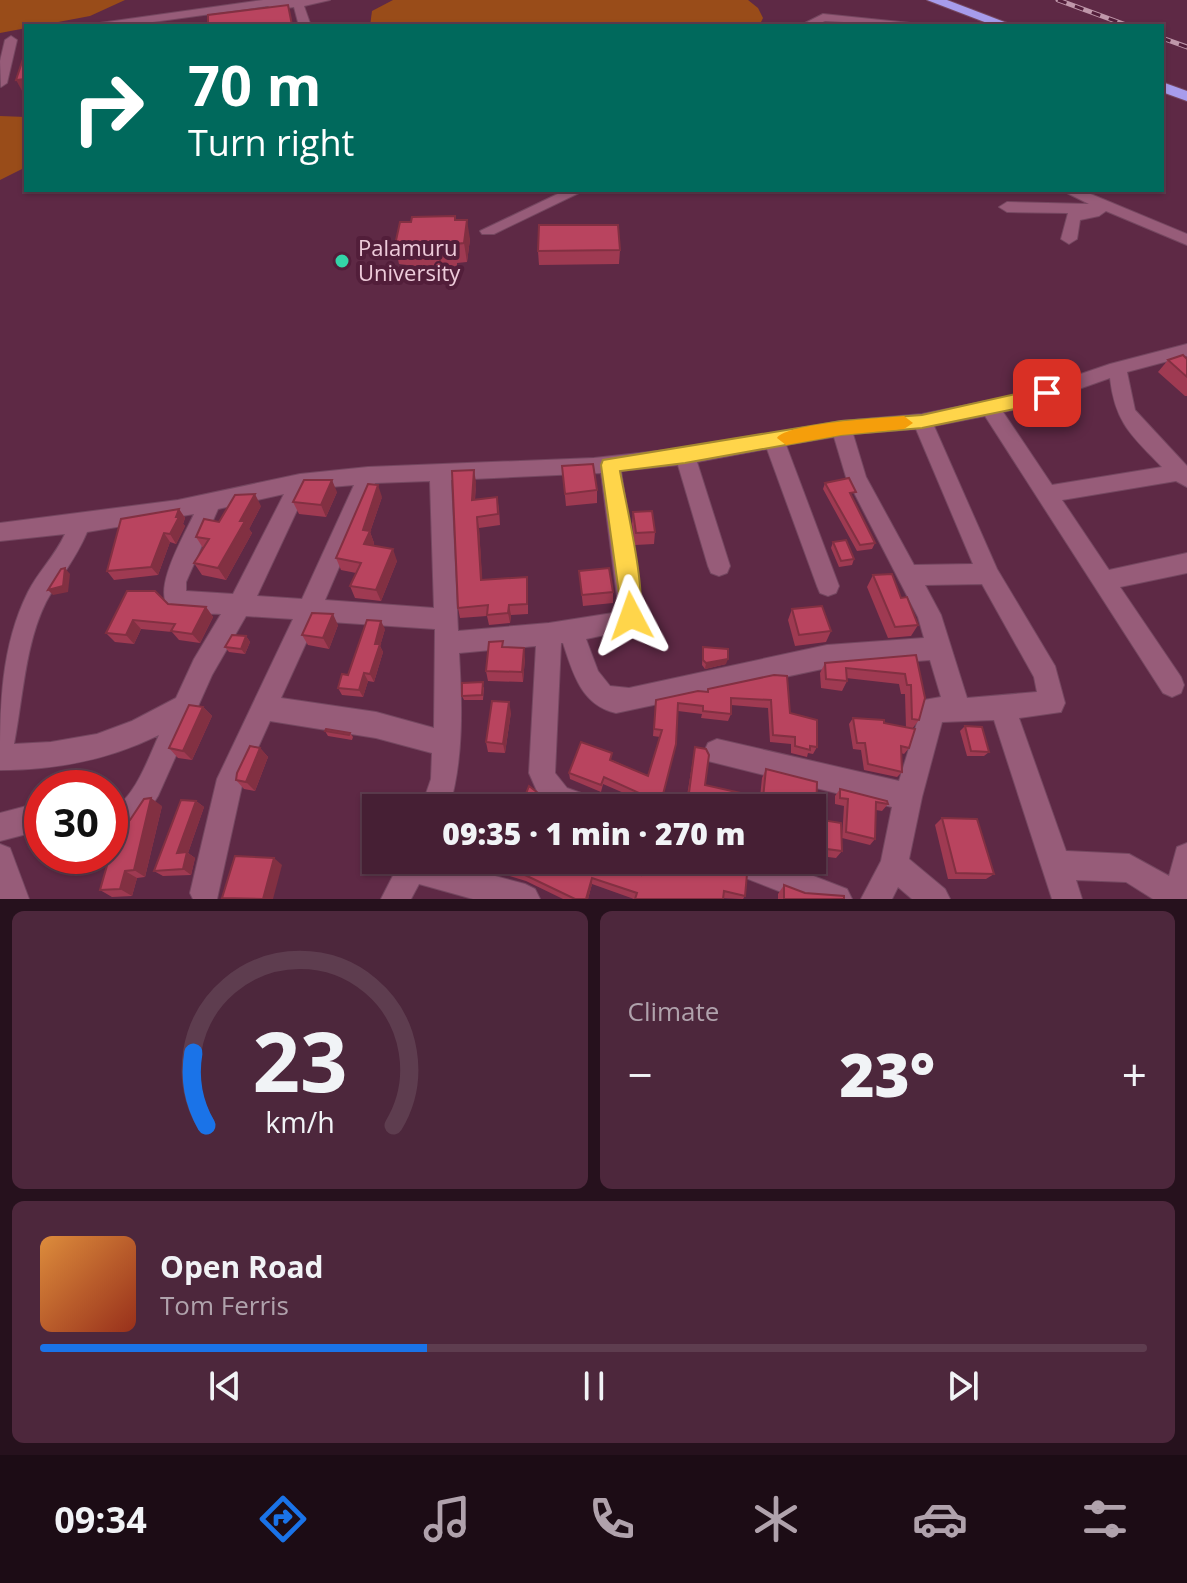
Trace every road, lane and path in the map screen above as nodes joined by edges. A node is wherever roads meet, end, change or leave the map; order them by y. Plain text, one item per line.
1 (325, 0) edge
2 (920, 0) edge
3 (934, 0) edge
4 (294, 1) edge
5 (153, 3) dead end
6 (830, 5) dead end
7 (827, 17) junction
8 (136, 24) edge
9 (304, 24) edge
10 (808, 24) edge
11 (892, 24) edge
12 (987, 24) edge
13 (1002, 24) edge
14 (5, 44) edge
15 (1, 83) edge
16 (1169, 88) edge
17 (1187, 96) edge
18 (574, 192) edge
19 (1073, 192) edge
20 (1007, 207) dead end
21 (1116, 209) junction
22 (488, 231) dead end
23 (1069, 239) dead end
24 (1187, 240) edge
25 (1187, 350) edge
26 (1116, 369) junction
27 (990, 408) junction
28 (922, 421) junction
29 (841, 428) junction
30 (774, 440) junction
31 (685, 456) junction
32 (610, 465) junction
33 (1182, 467) edge
34 (440, 472) junction
35 (368, 475) junction
36 (300, 482) junction
37 (1045, 495) junction
38 (210, 502) junction
39 (80, 524) junction
40 (2, 538) edge
41 (1187, 563) edge
42 (719, 566) dead end
43 (988, 574) junction
44 (910, 575) junction
45 (1101, 581) junction
46 (828, 586) dead end
47 (240, 604) junction
48 (309, 608) junction
49 (446, 631) junction
50 (560, 633) junction
51 (939, 648) junction
52 (1172, 685) dead end
53 (1002, 705) junction
54 (185, 707) junction
55 (262, 707) junction
56 (958, 711) junction
57 (446, 744) junction
58 (0, 749) edge
59 (717, 752) dead end
60 (0, 757) edge
61 (439, 794) edge
62 (551, 794) edge
63 (908, 797) junction
64 (128, 817) edge
65 (24, 821) edge
66 (0, 827) edge
67 (1187, 857) edge
68 (0, 858) edge
69 (894, 865) junction
70 (1057, 865) junction
71 (409, 874) edge
72 (446, 874) edge
73 (772, 874) edge
74 (205, 893) dead end
75 (1179, 898) edge
76 (14, 899) edge
77 (396, 899) edge
78 (525, 899) edge
79 (837, 899) edge
80 (876, 899) edge
81 (935, 899) edge
82 (1067, 899) edge

1 - 4 street
2 - 12 highway
3 - 13 highway
4 - 8 street
4 - 9 street
5 - 8 street
6 - 7 street
7 - 10 street
7 - 11 street
14 - 15 street
16 - 17 highway
18 - 22 street
19 - 21 street
20 - 21 street
21 - 23 street
21 - 24 street
25 - 26 street
26 - 27 street
26 - 33 street
27 - 28 street
27 - 37 street
28 - 29 street
28 - 43 street
29 - 30 street
29 - 44 street
30 - 31 street
30 - 46 street
31 - 32 street
31 - 42 street
32 - 34 street
32 - 50 street
33 - 37 street
34 - 35 street
34 - 49 street
35 - 36 street
35 - 48 street
36 - 38 street
36 - 47 street
37 - 45 street
38 - 39 street
38 - 47 street
39 - 40 street
39 - 58 street
41 - 45 street
43 - 44 street
43 - 53 street
44 - 51 street
45 - 52 street
47 - 48 street
47 - 54 street
48 - 49 street
48 - 55 street
49 - 50 street
49 - 57 street
50 - 51 street
50 - 62 street
51 - 56 street
53 - 56 street
53 - 70 street
54 - 60 street
54 - 64 street
55 - 57 street
55 - 74 street
56 - 63 street
57 - 61 street
59 - 63 street
63 - 69 street
65 - 66 street
67 - 75 street
68 - 76 street
69 - 80 street
69 - 81 street
70 - 75 street
70 - 82 street
71 - 77 street
72 - 78 street
73 - 79 street

